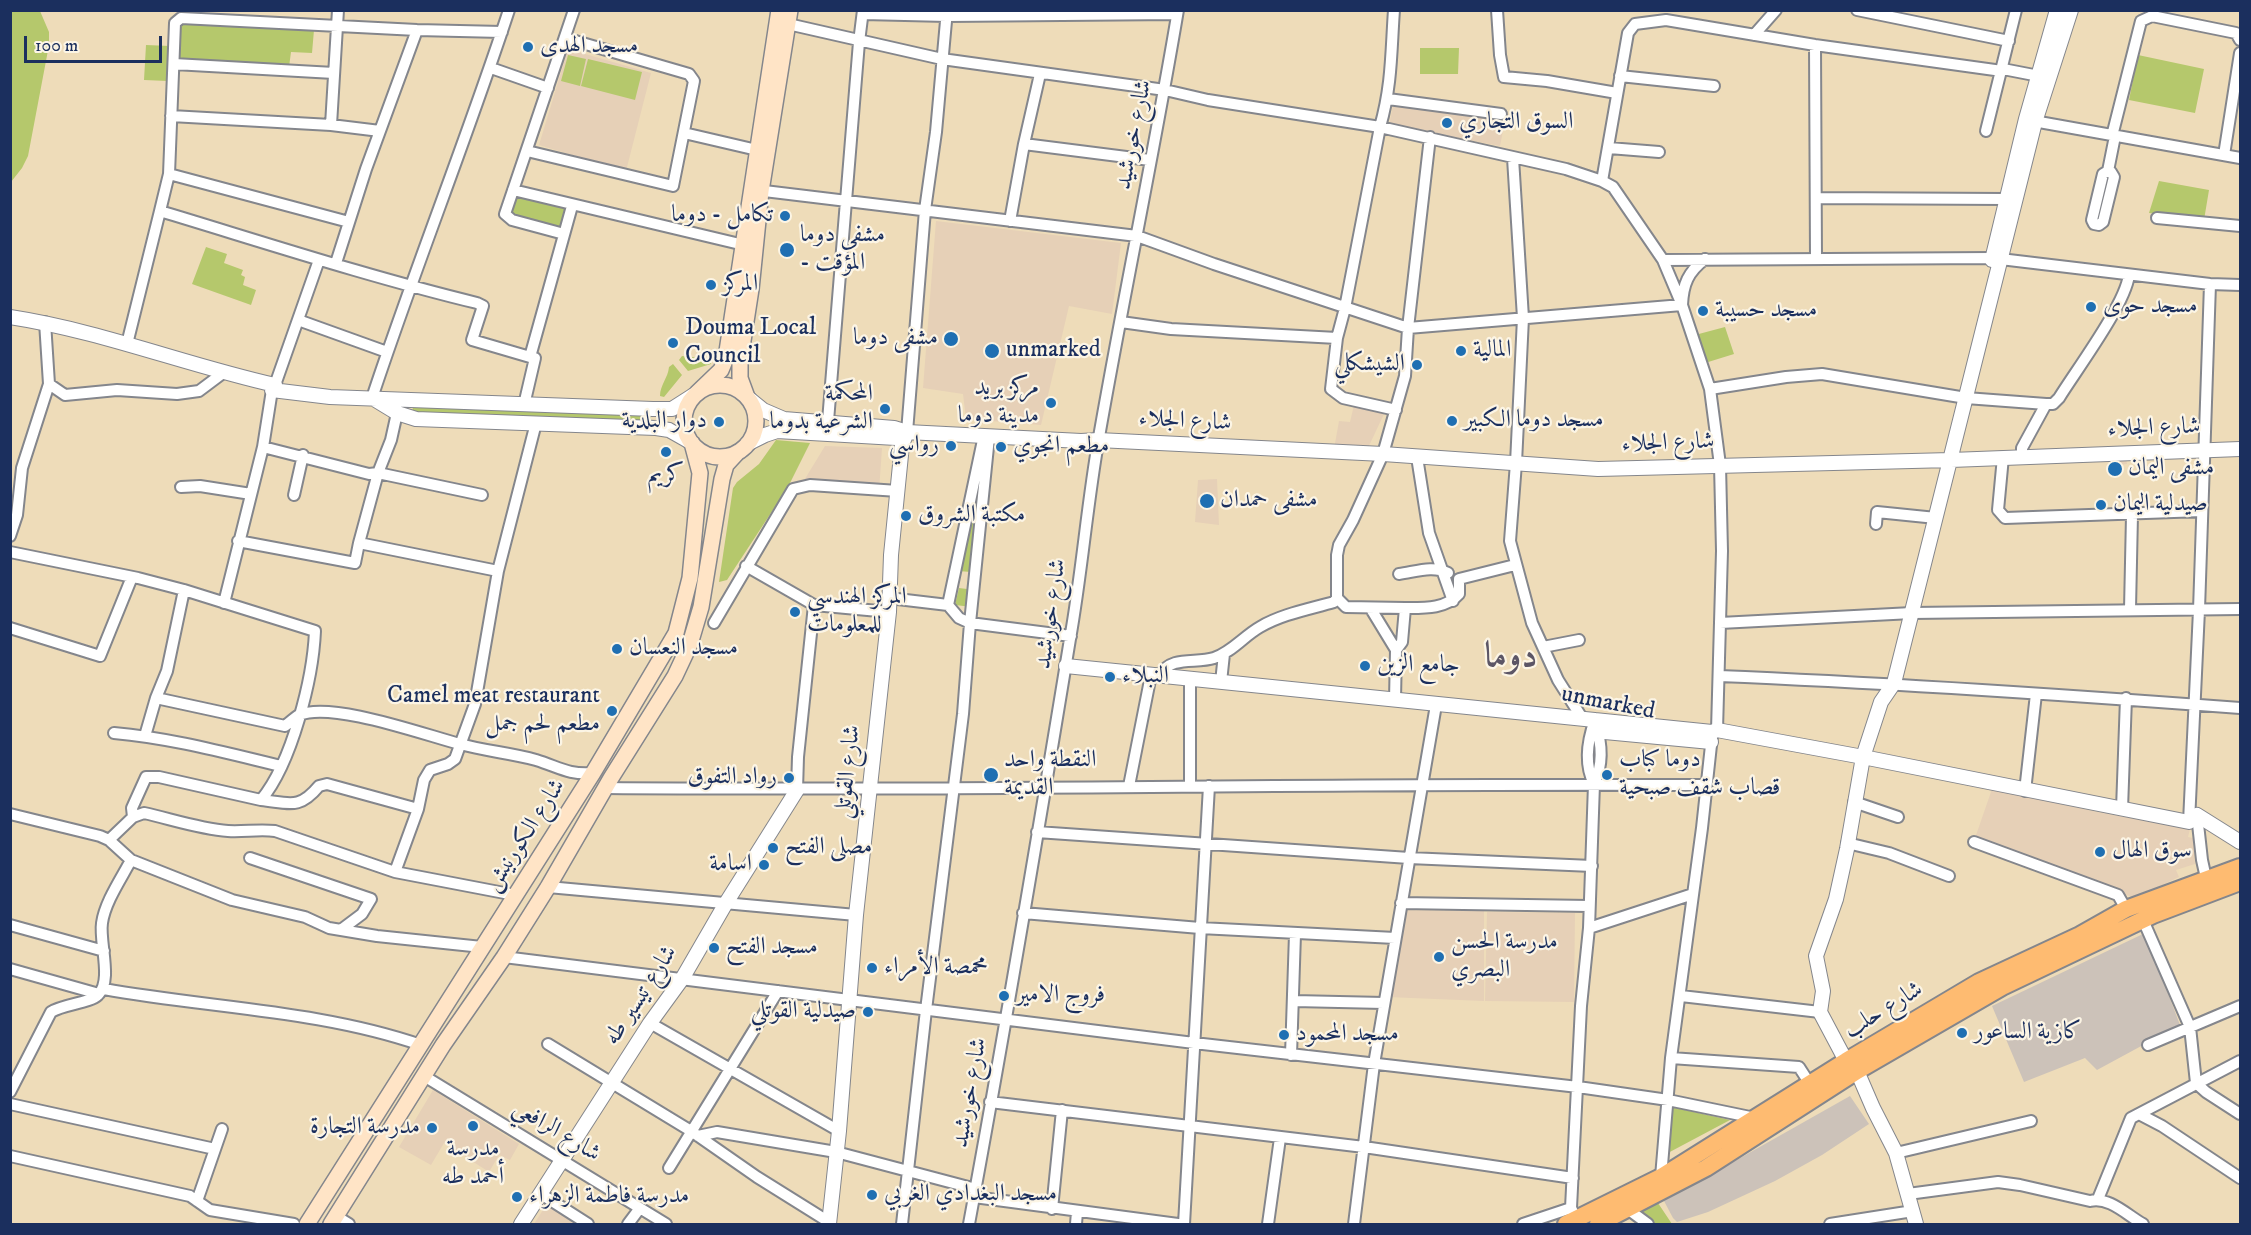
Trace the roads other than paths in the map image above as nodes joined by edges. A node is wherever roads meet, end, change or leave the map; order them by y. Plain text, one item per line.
1 (338, 10) edge
2 (509, 10) edge
3 (574, 10) edge
4 (1394, 10) edge
5 (1497, 10) edge
6 (1776, 10) edge
7 (1857, 10) edge
8 (2016, 10) edge
9 (2057, 10) edge
10 (2071, 10) edge
11 (863, 12) edge
12 (1177, 12) edge
13 (947, 13) edge
14 (781, 14) edge
15 (1649, 16) edge
16 (337, 26) junction
17 (417, 30) junction
18 (502, 32) junction
19 (1754, 35) junction
20 (565, 38) junction
21 (2241, 40) edge
22 (2009, 41) junction
23 (859, 42) junction
24 (1815, 45) junction
25 (2241, 53) edge
26 (942, 59) junction
27 (174, 64) junction
28 (491, 68) junction
29 (2002, 70) junction
30 (334, 73) junction
31 (1040, 74) junction
32 (1620, 76) junction
33 (2039, 76) junction
34 (1714, 86) dead end
35 (548, 88) junction
36 (1165, 90) junction
37 (1617, 93) junction
38 (1388, 99) junction
39 (1501, 114) dead end
40 (171, 116) junction
41 (2030, 121) junction
42 (331, 125) junction
43 (1380, 127) junction
44 (380, 130) junction
45 (1986, 131) dead end
46 (684, 133) junction
47 (2114, 136) junction
48 (1430, 137) junction
49 (1024, 144) junction
50 (1609, 148) junction
51 (757, 150) junction
52 (527, 151) junction
53 (1659, 152) dead end
54 (2224, 156) junction
55 (1513, 158) junction
56 (2241, 158) edge
57 (1150, 160) junction
58 (2108, 171) dead end
59 (169, 174) junction
60 (1602, 181) junction
61 (513, 190) junction
62 (757, 190) junction
63 (1816, 198) junction
64 (2005, 199) junction
65 (847, 201) junction
66 (572, 206) junction
67 (925, 210) junction
68 (160, 211) junction
69 (2157, 218) dead end
70 (1010, 221) junction
71 (349, 222) junction
72 (2241, 226) edge
73 (564, 234) junction
74 (1137, 236) junction
75 (744, 245) junction
76 (1816, 258) junction
77 (1997, 258) junction
78 (319, 260) junction
79 (1663, 260) junction
80 (1705, 260) junction
81 (336, 263) junction
82 (2129, 275) junction
83 (2210, 284) junction
84 (2241, 285) edge
85 (410, 286) junction
86 (744, 289) junction
87 (1682, 305) junction
88 (1346, 309) junction
89 (10, 317) edge
90 (1523, 318) junction
91 (298, 320) junction
92 (45, 322) junction
93 (1121, 322) junction
94 (1408, 328) junction
95 (1337, 338) junction
96 (127, 344) junction
97 (387, 352) junction
98 (530, 357) junction
99 (223, 373) junction
100 (49, 384) junction
101 (274, 388) junction
102 (1710, 389) junction
103 (697, 393) junction
104 (1963, 397) junction
105 (372, 398) junction
106 (747, 398) junction
107 (2046, 404) junction
108 (524, 405) junction
109 (1396, 410) junction
110 (397, 413) junction
111 (828, 421) junction
112 (537, 423) junction
113 (907, 432) junction
114 (987, 437) junction
115 (1098, 440) junction
116 (692, 443) junction
117 (263, 447) junction
118 (742, 448) junction
119 (2241, 449) edge
120 (2205, 450) junction
121 (1383, 454) junction
122 (303, 455) junction
123 (2022, 456) junction
124 (2003, 457) junction
125 (1418, 458) junction
126 (1951, 460) junction
127 (1516, 463) junction
128 (1719, 465) junction
129 (10, 466) edge
130 (22, 468) junction
131 (378, 473) junction
132 (181, 487) dead end
133 (898, 491) junction
134 (251, 494) junction
135 (294, 495) dead end
136 (482, 495) dead end
137 (2202, 511) junction
138 (2132, 515) junction
139 (1936, 518) junction
140 (1876, 524) dead end
141 (11, 531) edge
142 (238, 541) junction
143 (359, 543) junction
144 (10, 552) edge
145 (1515, 565) junction
146 (746, 566) junction
147 (1443, 570) junction
148 (498, 571) junction
149 (1399, 574) dead end
150 (132, 577) junction
151 (1459, 579) junction
152 (184, 590) junction
153 (889, 598) junction
154 (1337, 598) junction
155 (1453, 602) junction
156 (224, 603) junction
157 (814, 605) junction
158 (948, 605) junction
159 (1405, 608) junction
160 (1371, 609) junction
161 (2130, 609) junction
162 (2241, 609) edge
163 (2199, 610) junction
164 (889, 612) junction
165 (1912, 613) junction
166 (714, 623) dead end
167 (970, 623) junction
168 (1720, 623) junction
169 (10, 628) edge
170 (1071, 636) junction
171 (1579, 640) dead end
172 (1543, 647) junction
173 (1396, 650) junction
174 (1224, 654) junction
175 (1066, 666) junction
176 (1156, 675) junction
177 (1719, 676) junction
178 (1190, 678) junction
179 (1221, 682) junction
180 (1894, 683) junction
181 (2036, 694) junction
182 (156, 698) junction
183 (2126, 698) junction
184 (1395, 700) junction
185 (1436, 705) junction
186 (2195, 705) junction
187 (2241, 708) edge
188 (300, 715) junction
189 (1588, 719) junction
190 (114, 733) dead end
191 (1713, 735) junction
192 (145, 736) junction
193 (460, 744) junction
194 (1863, 757) junction
195 (281, 766) junction
196 (593, 773) junction
197 (1594, 784) junction
198 (1705, 785) junction
199 (1129, 786) junction
200 (1190, 786) junction
201 (1209, 786) junction
202 (1423, 786) junction
203 (1045, 787) junction
204 (606, 788) junction
205 (870, 788) junction
206 (954, 788) junction
207 (797, 790) junction
208 (2025, 791) junction
209 (261, 800) junction
210 (1854, 802) junction
211 (418, 809) junction
212 (2122, 809) junction
213 (10, 814) edge
214 (133, 817) junction
215 (1898, 817) dead end
216 (2193, 819) junction
217 (1037, 832) junction
218 (110, 840) junction
219 (1974, 842) dead end
220 (2241, 842) edge
221 (1847, 843) junction
222 (1206, 844) junction
223 (543, 851) junction
224 (250, 858) dead end
225 (1409, 858) junction
226 (131, 860) junction
227 (563, 864) junction
228 (1592, 866) junction
229 (2241, 867) edge
230 (395, 872) junction
231 (1949, 876) dead end
232 (2206, 878) junction
233 (2241, 882) edge
234 (548, 887) junction
235 (1693, 894) junction
236 (515, 895) junction
237 (726, 903) junction
238 (1401, 903) junction
239 (1589, 906) junction
240 (2126, 909) junction
241 (1023, 913) junction
242 (856, 915) junction
243 (2143, 920) junction
244 (10, 925) edge
245 (1200, 928) junction
246 (1589, 928) junction
247 (342, 930) junction
248 (1295, 934) junction
249 (1395, 938) junction
250 (482, 947) junction
251 (104, 951) junction
252 (504, 957) junction
253 (10, 969) edge
254 (682, 979) junction
255 (102, 991) junction
256 (778, 991) junction
257 (1681, 996) junction
258 (850, 999) junction
259 (1294, 1000) junction
260 (1384, 1003) junction
261 (2241, 1006) edge
262 (926, 1010) junction
263 (1820, 1012) junction
264 (1004, 1020) junction
265 (650, 1023) junction
266 (2190, 1027) junction
267 (1194, 1043) junction
268 (548, 1044) dead end
269 (421, 1045) junction
270 (2148, 1045) dead end
271 (1292, 1055) junction
272 (1671, 1058) junction
273 (2241, 1061) edge
274 (1374, 1064) junction
275 (1852, 1066) junction
276 (730, 1068) junction
277 (424, 1076) junction
278 (612, 1083) junction
279 (2196, 1083) junction
280 (1809, 1084) junction
281 (1578, 1087) junction
282 (10, 1092) edge
283 (1668, 1100) junction
284 (990, 1102) junction
285 (10, 1104) edge
286 (1062, 1110) junction
287 (2139, 1114) junction
288 (2241, 1114) edge
289 (1755, 1118) junction
290 (2031, 1121) dead end
291 (1190, 1127) junction
292 (222, 1129) dead end
293 (839, 1131) junction
294 (694, 1134) junction
295 (1280, 1138) junction
296 (1364, 1147) junction
297 (215, 1149) junction
298 (836, 1152) junction
299 (1896, 1153) junction
300 (10, 1156) edge
301 (562, 1160) junction
302 (669, 1168) dead end
303 (909, 1170) junction
304 (1661, 1177) junction
305 (1573, 1178) junction
306 (2241, 1178) edge
307 (975, 1193) junction
308 (541, 1194) junction
309 (1908, 1194) junction
310 (2098, 1199) junction
311 (197, 1201) junction
312 (640, 1208) junction
313 (1052, 1209) junction
314 (1629, 1210) junction
315 (1077, 1212) junction
316 (1915, 1218) edge
317 (1573, 1219) edge
318 (1118, 1221) edge
319 (338, 1222) edge
320 (829, 1223) edge
321 (294, 1224) edge
322 (307, 1224) edge
323 (521, 1224) edge
324 (588, 1224) edge
325 (628, 1224) edge
326 (666, 1224) edge
327 (902, 1224) edge
328 (969, 1224) edge
329 (1076, 1224) edge
330 (1178, 1224) edge
331 (1184, 1224) edge
332 (1268, 1224) edge
333 (1354, 1224) edge
334 (1523, 1224) edge
335 (1598, 1224) edge
336 (1648, 1224) edge
337 (1830, 1224) edge
338 (2143, 1224) edge

1 - 16 street
2 - 18 street
3 - 20 street
4 - 38 street
5 - 37 street
6 - 19 street
7 - 22 street
8 - 22 street
9 - 33 street
10 - 41 street
11 - 13 street
11 - 23 street
12 - 13 street
12 - 36 street, شارع خورشيد
13 - 26 street
14 - 23 street
14 - 51 main road
14 - 62 main road
15 - 19 street
15 - 32 street
16 - 17 street
16 - 27 street
16 - 30 street
17 - 18 street
17 - 44 street
18 - 28 street
19 - 24 street
20 - 35 street
20 - 46 street
21 - 47 street
22 - 29 street
23 - 26 street
23 - 65 street
24 - 29 street
24 - 63 street
25 - 54 street
26 - 31 street
26 - 67 street
27 - 30 street
27 - 40 street
28 - 35 street
28 - 85 street
29 - 33 street
29 - 45 street
30 - 42 street
31 - 36 street
31 - 49 street
32 - 34 street
32 - 37 street
33 - 41 street
35 - 52 street
36 - 43 street
36 - 57 street, شارع خورشيد
37 - 50 street
38 - 39 street
38 - 43 street
40 - 42 street
40 - 59 street
41 - 47 street
41 - 64 street
41 - 77 street
42 - 44 street
43 - 48 street
43 - 88 street
44 - 71 street
46 - 51 street
46 - 52 street
47 - 54 street
47 - 58 street
48 - 55 street
48 - 94 street
49 - 57 street
49 - 70 street
50 - 53 street
50 - 60 street
51 - 62 main road
52 - 61 street
54 - 56 street
55 - 60 street
55 - 90 street
57 - 74 street, شارع خورشيد
59 - 68 street
59 - 71 street
60 - 79 street
61 - 66 street
61 - 73 street
62 - 65 street
62 - 75 main road
62 - 86 main road
63 - 64 street
63 - 76 street
64 - 77 street
65 - 67 street
65 - 111 street
66 - 73 street
66 - 75 street
67 - 70 street
67 - 113 street
68 - 78 street
68 - 96 street
69 - 72 street
70 - 74 street
71 - 81 street
73 - 98 street
74 - 88 street
74 - 93 street, شارع خورشيد
75 - 86 main road
76 - 77 street
76 - 80 street
77 - 82 street
77 - 104 street
78 - 81 street
78 - 91 street
79 - 80 street
79 - 87 street
80 - 87 street
81 - 85 street
82 - 83 street
82 - 107 street
83 - 84 street
83 - 120 street
85 - 97 street
85 - 98 street
86 - 103 main road
86 - 106 main road
87 - 90 street
87 - 102 street
88 - 94 street
88 - 95 street
89 - 92 street
90 - 94 street
90 - 127 street
91 - 97 street
91 - 101 street
92 - 96 street
92 - 100 street
93 - 95 street
93 - 115 street, شارع خورشيد
94 - 109 street
95 - 109 street
96 - 99 street
97 - 105 street
98 - 108 street
99 - 100 street
99 - 101 street
100 - 130 street
101 - 105 street
101 - 117 street
102 - 104 street
102 - 128 street
103 - 106 main road
103 - 108 street
103 - 116 main road
104 - 107 street
104 - 126 street
105 - 108 street
105 - 110 street
106 - 111 street
106 - 118 main road
107 - 123 street
109 - 121 street
110 - 112 street
110 - 131 street
111 - 113 street
112 - 116 street
112 - 148 street
113 - 114 street, شارع الجلاء
113 - 118 street
113 - 133 street, شارع القوتلي
114 - 115 street, شارع الجلاء
114 - 158 street
114 - 167 street
115 - 121 street, شارع الجلاء
115 - 170 street, شارع خورشيد
116 - 118 main road
116 - 196 main road, شارع الكورنيش
117 - 122 street
117 - 134 street
118 - 204 main road, شارع الكورنيش
119 - 120 street, شارع الجلاء
120 - 123 street, شارع الجلاء
120 - 137 street
121 - 125 street, شارع الجلاء
121 - 154 street
122 - 131 street
122 - 135 street
123 - 124 street, شارع الجلاء
124 - 126 street, شارع الجلاء
124 - 138 street
125 - 127 street, شارع الجلاء
125 - 147 street
126 - 128 street, شارع الجلاء
126 - 139 street
127 - 128 street, شارع الجلاء
127 - 145 street
128 - 168 street
129 - 130 street
130 - 141 street
131 - 136 street
131 - 143 street
132 - 134 street
133 - 146 street
133 - 153 street, شارع القوتلي
134 - 142 street
137 - 138 street
137 - 163 street
138 - 161 street
139 - 140 street
139 - 165 street
142 - 143 street
142 - 156 street
143 - 148 street
144 - 150 street
145 - 151 street
145 - 172 street
146 - 157 street
146 - 166 street
147 - 149 street
147 - 151 street
147 - 155 street
148 - 193 street
150 - 152 street
150 - 169 street
151 - 155 street
152 - 156 street
152 - 182 street
153 - 158 street
153 - 164 street, شارع القوتلي
154 - 160 street
154 - 174 street
155 - 159 street
156 - 188 street
157 - 164 street
157 - 207 street
158 - 167 street
159 - 160 street
159 - 173 street
160 - 173 street
161 - 163 street
161 - 165 street
162 - 163 street
163 - 186 street
164 - 205 street, شارع القوتلي
165 - 168 street
165 - 180 street
167 - 170 street
167 - 206 street
168 - 177 street
170 - 175 street, شارع خورشيد
171 - 172 street
172 - 189 street
173 - 184 street
174 - 176 street
174 - 179 street
175 - 176 street, unmarked
175 - 203 street, شارع خورشيد
176 - 178 street, unmarked
176 - 199 street
177 - 180 street
177 - 191 street
178 - 179 street, unmarked
178 - 200 street
179 - 184 street, unmarked
180 - 181 street
180 - 194 street
181 - 183 street
181 - 208 street
182 - 188 street
182 - 192 street
183 - 186 street
183 - 212 street
184 - 185 street, unmarked
185 - 189 street, unmarked
185 - 202 street
186 - 187 street
186 - 216 street
188 - 193 street
188 - 195 street
189 - 191 street, unmarked
189 - 197 street
190 - 192 street
191 - 194 street, unmarked
191 - 198 street
192 - 195 street
193 - 196 street
193 - 211 street
194 - 208 street, unmarked
194 - 210 street
195 - 209 street
196 - 223 main road, شارع الكورنيش
197 - 198 street
197 - 202 street
197 - 228 street
198 - 235 street
199 - 200 street
199 - 203 street
200 - 201 street
201 - 202 street
201 - 222 street
202 - 225 street
203 - 206 street
203 - 217 street, شارع خورشيد
204 - 207 street
204 - 227 main road, شارع الكورنيش
205 - 206 street
205 - 207 street
205 - 242 street, شارع القوتلي
206 - 262 street
207 - 237 street, شارع تيسير طه
208 - 212 street, unmarked
209 - 211 street
209 - 214 street
210 - 215 street
210 - 221 street
211 - 230 street
212 - 216 street, unmarked
213 - 218 street
214 - 218 street
214 - 230 street
216 - 220 street
216 - 232 street
217 - 222 street
217 - 241 street, شارع خورشيد
218 - 226 street
219 - 240 street
221 - 231 street
221 - 263 street
222 - 225 street
222 - 245 street
223 - 227 main road
223 - 236 main road, شارع الكورنيش
224 - 247 street
225 - 228 street
225 - 238 street
226 - 247 street
226 - 251 street
227 - 234 main road, شارع الكورنيش
228 - 239 street
229 - 232 main road, شارع حلب
230 - 236 street
232 - 240 main road, شارع حلب
233 - 243 main road, شارع حلب
234 - 237 street
234 - 252 main road, شارع الكورنيش
235 - 246 street
235 - 257 street
236 - 250 main road, شارع الكورنيش
237 - 242 street
237 - 254 street, شارع تيسير طه
238 - 239 street
238 - 249 street
239 - 246 street
240 - 275 main road, شارع حلب
241 - 245 street
241 - 264 street, شارع خورشيد
242 - 258 street, شارع القوتلي
243 - 266 street
243 - 275 main road, شارع حلب
244 - 251 street
245 - 248 street
245 - 267 street
246 - 281 street
247 - 250 street
248 - 249 street
248 - 259 street
249 - 260 street
250 - 269 main road, شارع الكورنيش
251 - 255 street
252 - 254 street
252 - 277 main road, شارع الكورنيش
253 - 255 street
254 - 256 street
254 - 265 street, شارع تيسير طه
255 - 269 street
255 - 282 street
256 - 258 street
256 - 276 street
257 - 263 street
257 - 272 street
258 - 262 street
258 - 293 street, شارع القوتلي
259 - 260 street
259 - 271 street
260 - 274 street
261 - 266 street
262 - 264 street
262 - 303 street
263 - 275 street
264 - 267 street
264 - 284 street, شارع خورشيد
265 - 276 street
265 - 278 street, شارع تيسير طه
266 - 270 street
266 - 279 street
267 - 271 street
267 - 291 street
268 - 278 street
269 - 322 main road, شارع الكورنيش
271 - 274 street
272 - 280 street
272 - 283 street
273 - 279 street
274 - 281 street
274 - 296 street
275 - 280 main road, شارع حلب
275 - 299 street
275 - 314 main road, شارع حلب
276 - 293 street
276 - 294 street
277 - 301 street, شارع الرافعي
277 - 319 main road, شارع الكورنيش
278 - 294 street
278 - 301 street, شارع تيسير طه
279 - 287 street
279 - 288 street
280 - 289 main road, شارع حلب
281 - 283 street
281 - 305 street
283 - 289 street
283 - 304 street
284 - 286 street
284 - 307 street, شارع خورشيد
285 - 297 street
286 - 291 street
286 - 313 street
287 - 306 street
287 - 310 street
289 - 304 main road, شارع حلب
290 - 299 street
291 - 295 street
291 - 331 street
292 - 297 street
293 - 298 street, شارع القوتلي
294 - 298 street
294 - 302 street
294 - 320 street
295 - 296 street
295 - 332 street
296 - 305 street
296 - 333 street
297 - 311 street
298 - 303 street
298 - 320 street, شارع القوتلي
299 - 309 street
300 - 311 street
301 - 308 street, شارع تيسير طه
301 - 312 street, شارع الرافعي
303 - 307 street
303 - 327 street
304 - 317 main road, شارع حلب
305 - 317 street
307 - 313 street
307 - 328 street, شارع خورشيد
308 - 323 street, شارع تيسير طه
308 - 324 street
309 - 310 street
309 - 316 street
310 - 338 street
311 - 321 street
312 - 325 street
312 - 326 street, شارع الرافعي
313 - 315 street
314 - 335 main road, شارع حلب
314 - 336 street
315 - 318 street
315 - 329 street
316 - 337 street
317 - 334 street
318 - 330 street

